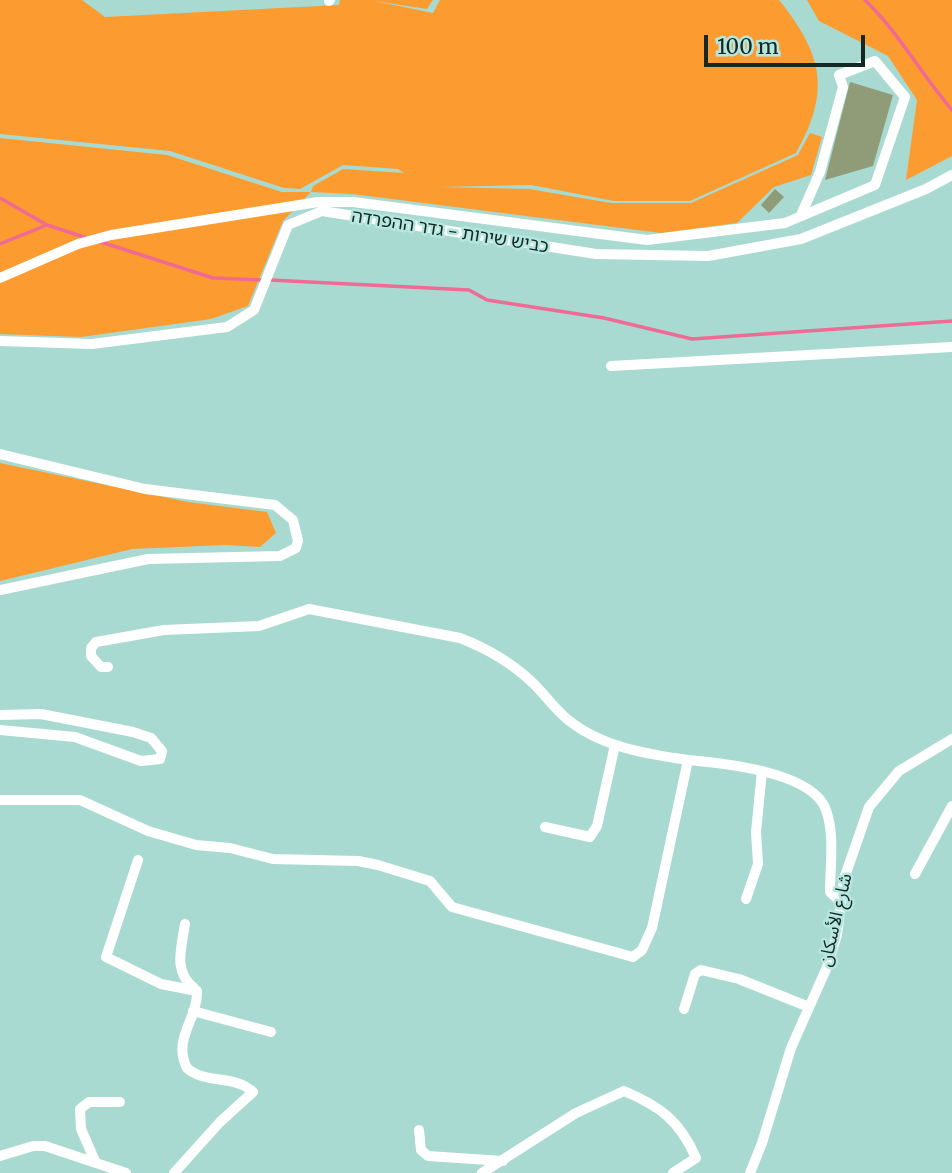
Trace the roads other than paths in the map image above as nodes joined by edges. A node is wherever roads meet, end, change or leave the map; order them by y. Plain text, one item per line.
1 (952, 175) edge
2 (802, 215) junction
3 (0, 278) edge
4 (0, 341) edge
5 (952, 347) edge
6 (611, 366) dead end
7 (0, 454) edge
8 (0, 590) edge
9 (108, 667) dead end
10 (0, 715) edge
11 (0, 730) edge
12 (952, 739) edge
13 (615, 745) junction
14 (688, 760) junction
15 (762, 771) junction
16 (1, 804) edge
17 (952, 806) edge
18 (545, 827) dead end
19 (138, 860) dead end
20 (915, 874) dead end
21 (746, 899) dead end
22 (841, 902) junction
23 (185, 925) dead end
24 (197, 991) junction
25 (809, 1007) junction
26 (684, 1009) dead end
27 (193, 1011) junction
28 (271, 1032) dead end
29 (120, 1102) dead end
30 (419, 1130) dead end
31 (0, 1156) edge
32 (94, 1161) junction
33 (503, 1161) junction
34 (126, 1173) edge
35 (174, 1173) edge
36 (482, 1173) edge
37 (673, 1173) edge
38 (750, 1173) edge

1 - 4 street, כביש שירות - גדר ההפרדה
2 - 2 street
2 - 3 street
5 - 6 street
7 - 8 street
9 - 13 street
10 - 11 street
12 - 22 street, شارع الأسكان
13 - 14 street
13 - 18 street
14 - 15 street
14 - 16 street
15 - 21 street
15 - 22 street
17 - 20 street
19 - 24 street
22 - 25 street, شارع الأسكان
23 - 24 street
24 - 27 street
25 - 26 street
25 - 38 street, شارع الأسكان
27 - 28 street
27 - 35 street
29 - 32 street
30 - 33 street
31 - 32 street
32 - 34 street
33 - 36 street
33 - 37 street

